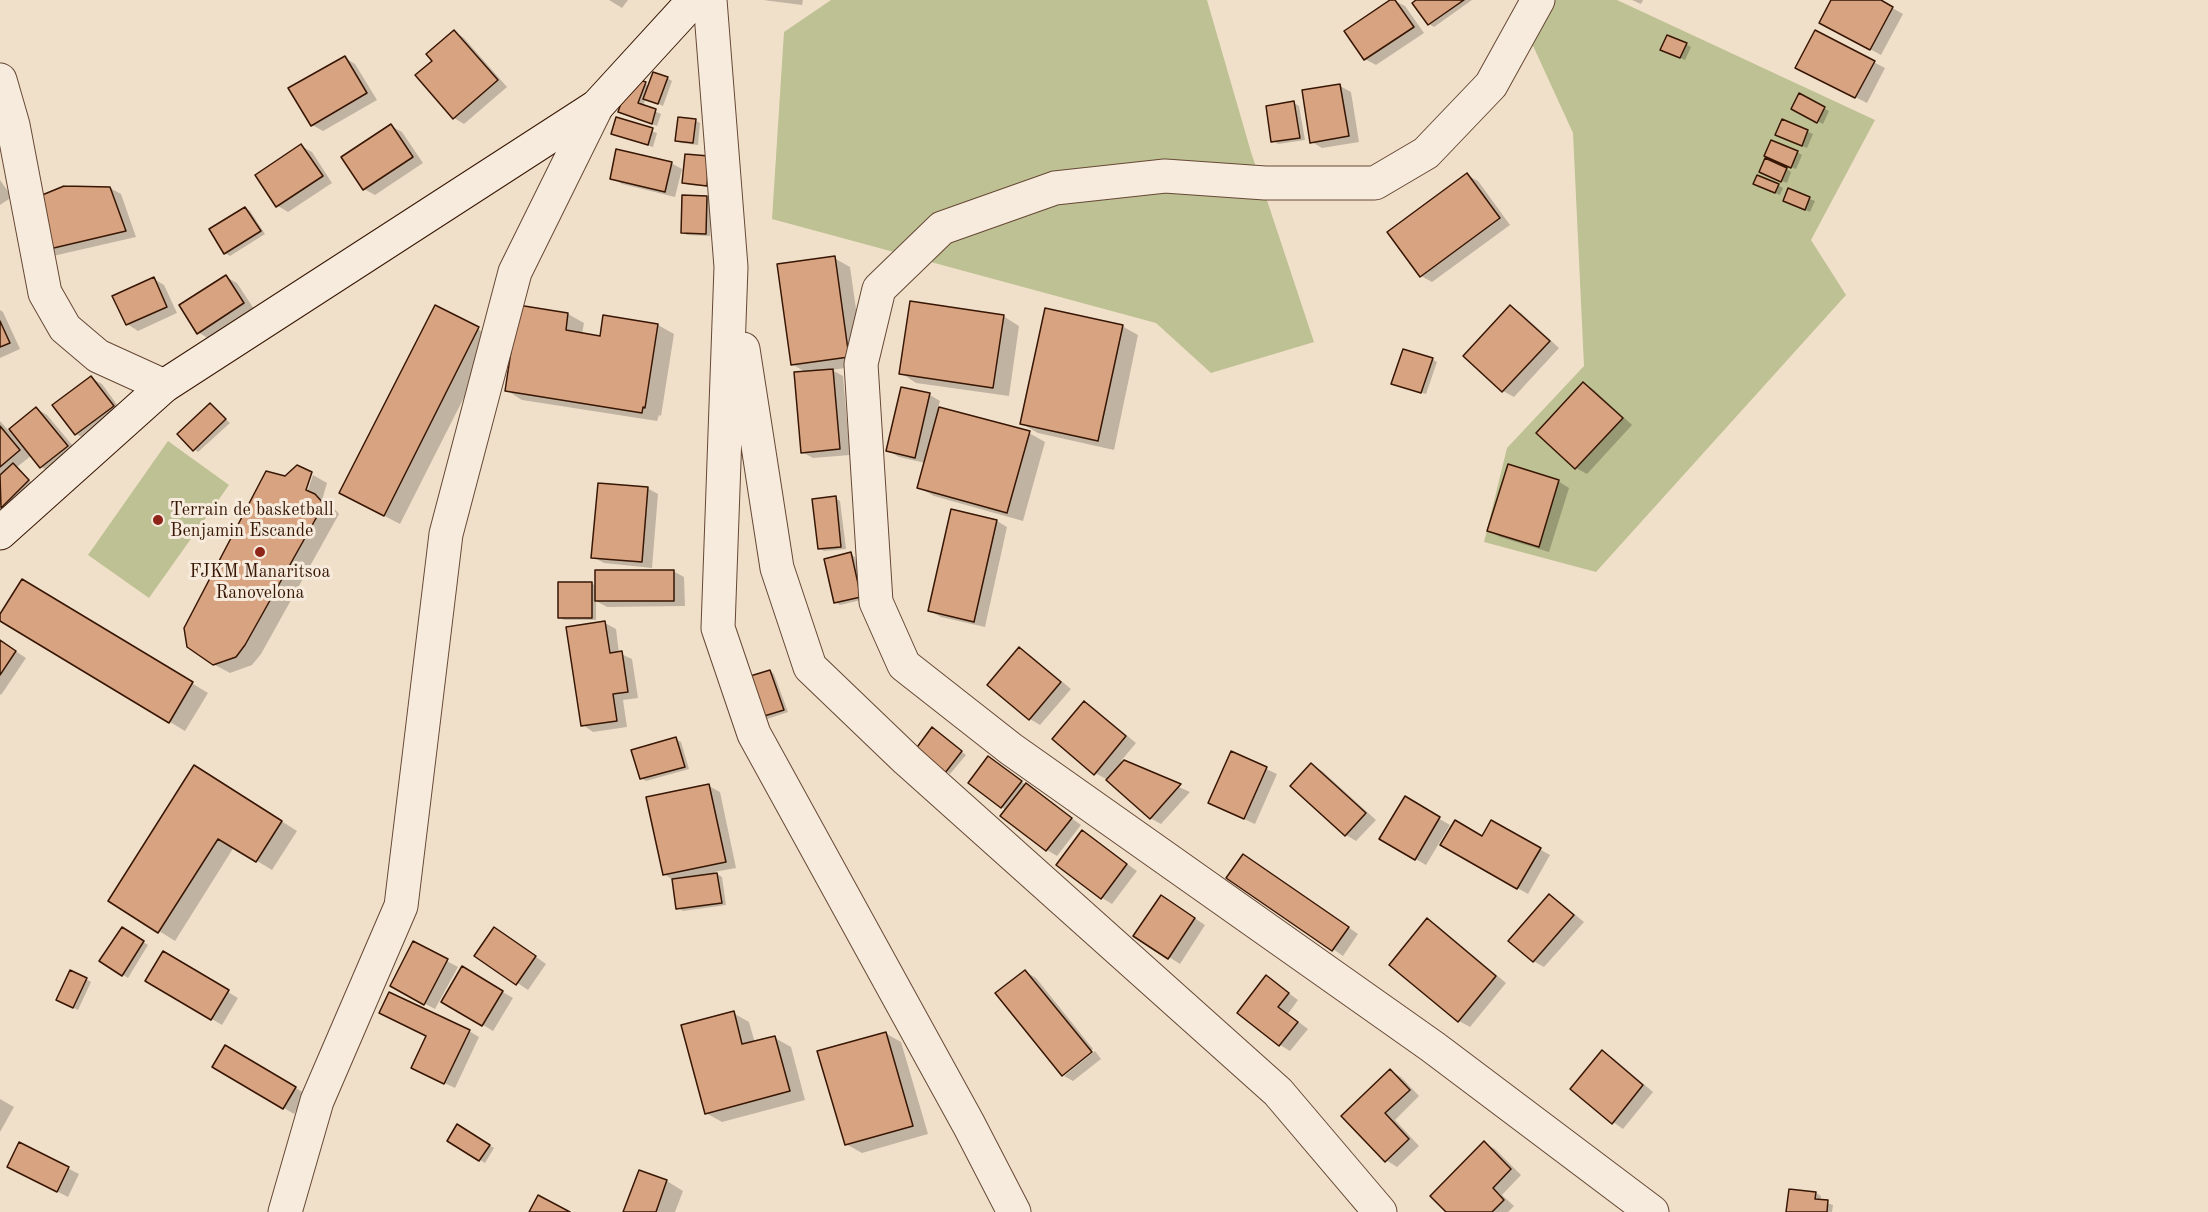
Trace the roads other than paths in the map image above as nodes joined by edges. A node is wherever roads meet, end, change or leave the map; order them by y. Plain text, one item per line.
1 (694, 0) edge
2 (710, 0) edge
3 (1538, 0) edge
4 (0, 80) edge
5 (597, 106) junction
6 (731, 267) junction
7 (164, 386) junction
8 (0, 533) edge
9 (285, 1212) edge
10 (1014, 1212) edge
11 (1380, 1212) edge
12 (1652, 1212) edge

1 - 5 street
2 - 6 street
3 - 12 street
4 - 7 street
5 - 7 street
5 - 9 street
6 - 10 street
6 - 11 street
7 - 8 street

